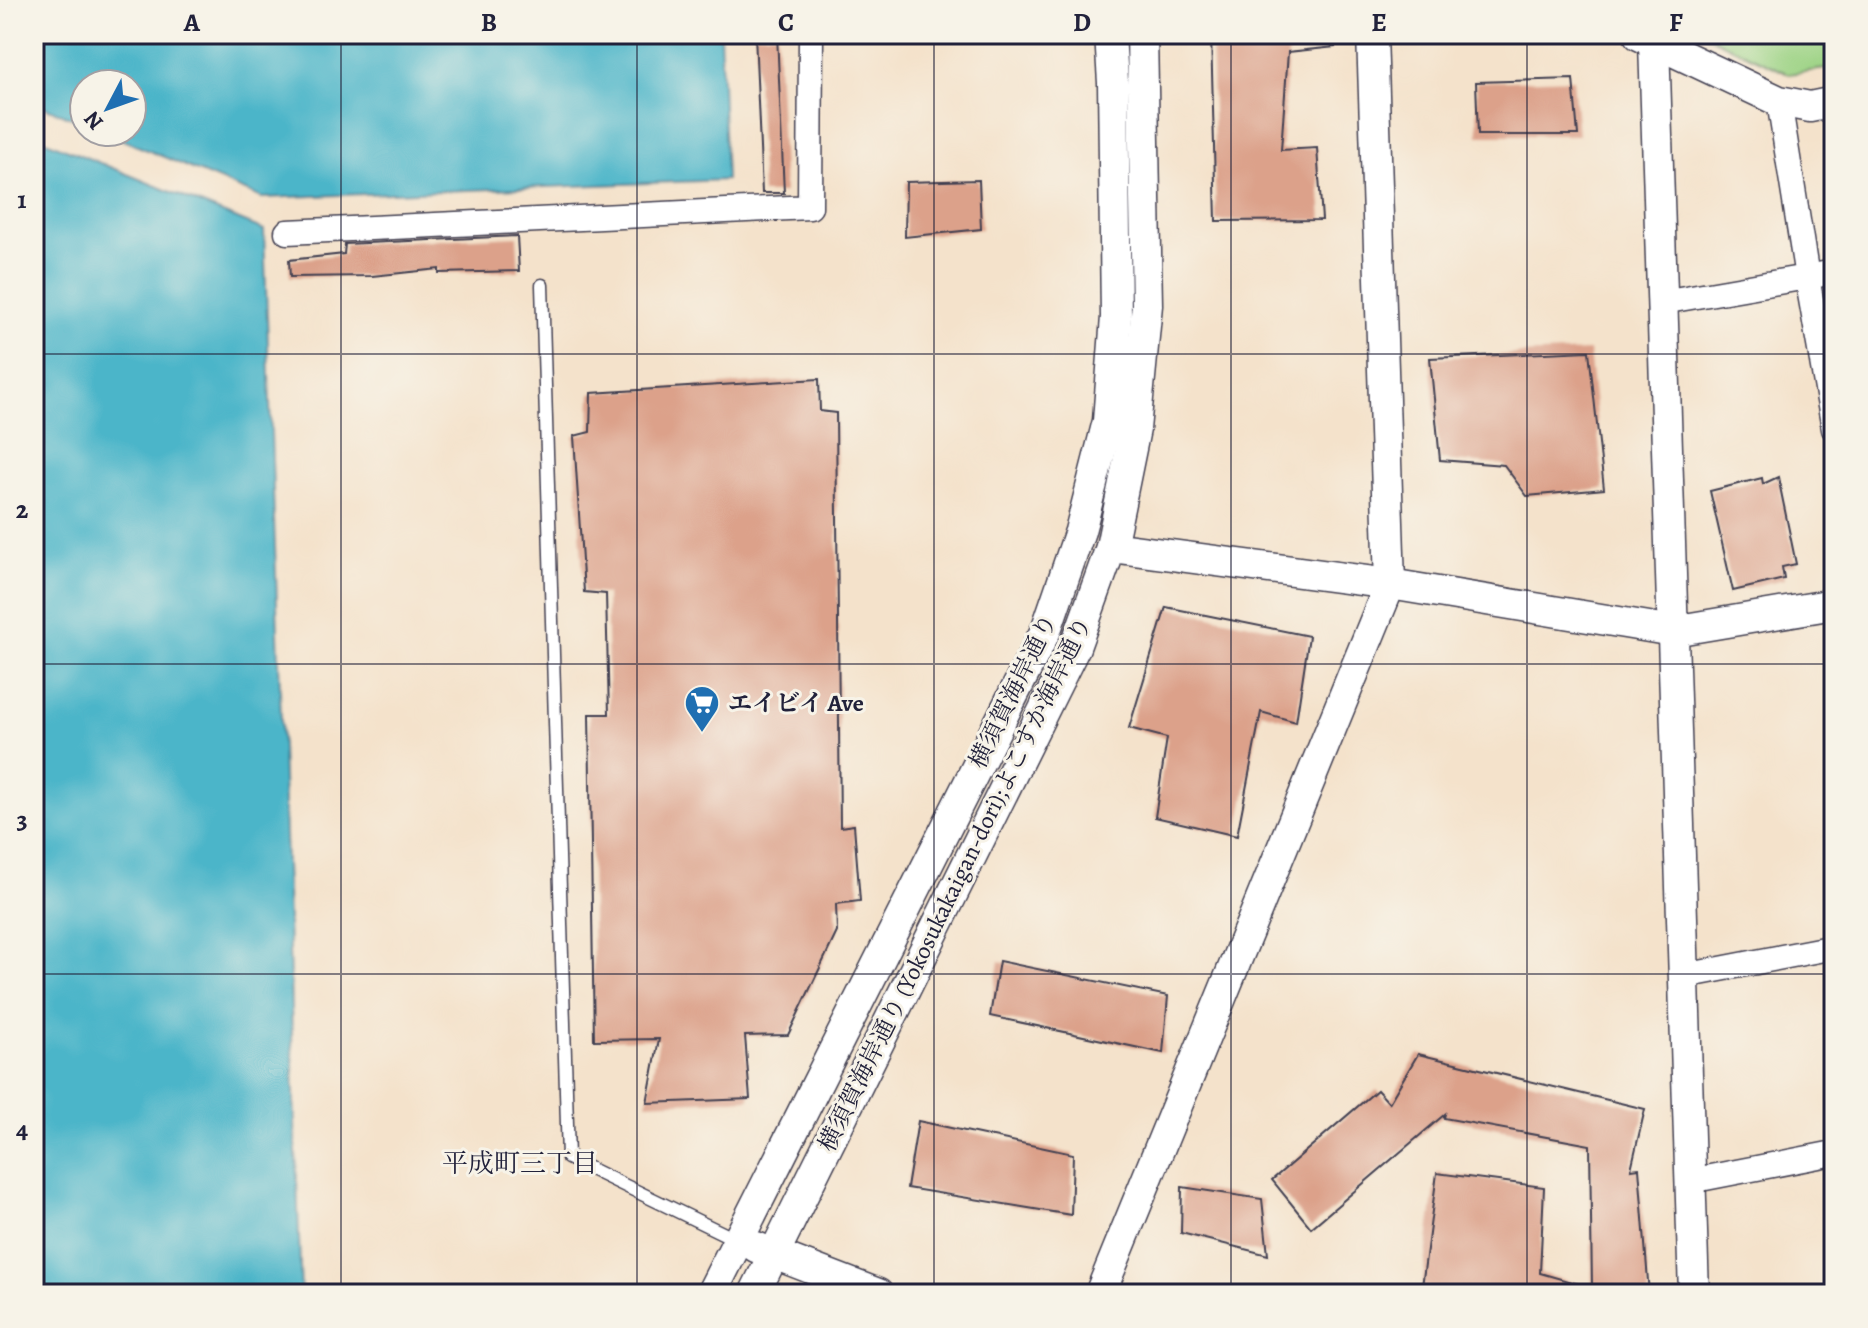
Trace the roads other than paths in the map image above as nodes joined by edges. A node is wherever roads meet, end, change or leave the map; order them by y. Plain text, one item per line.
1 (811, 34) edge
2 (1110, 34) edge
3 (1142, 34) edge
4 (1372, 34) edge
5 (1645, 38) edge
6 (1779, 101) junction
7 (1834, 102) edge
8 (287, 232) dead end
9 (1834, 272) edge
10 (1807, 277) junction
11 (542, 285) dead end
12 (1662, 302) junction
13 (1834, 429) edge
14 (1111, 547) junction
15 (1390, 584) junction
16 (1834, 604) edge
17 (1673, 631) junction
18 (1834, 947) edge
19 (1684, 976) junction
20 (1834, 1153) edge
21 (1690, 1181) junction
22 (739, 1241) junction
23 (774, 1255) junction
24 (711, 1294) edge
25 (754, 1294) edge
26 (878, 1294) edge
27 (1100, 1294) edge
28 (1694, 1294) edge

1 - 8 street
2 - 22 street, 横須賀海岸通り
3 - 14 street, 横須賀海岸通り (Yokosukakaigan-dori);よこすか海岸通り
4 - 15 street
5 - 6 street
5 - 12 street
6 - 7 street
6 - 10 street
9 - 10 street
10 - 12 street
10 - 13 street
11 - 22 lane
12 - 17 street
14 - 15 street
14 - 23 street, 横須賀海岸通り (Yokosukakaigan-dori);よこすか海岸通り
15 - 17 street
15 - 27 street
16 - 17 street
17 - 19 street
18 - 19 street
19 - 21 street
20 - 21 street
21 - 28 street
22 - 23 street
22 - 24 street, 横須賀海岸通り
23 - 25 street, 横須賀海岸通り (Yokosukakaigan-dori);よこすか海岸通り
23 - 26 street

